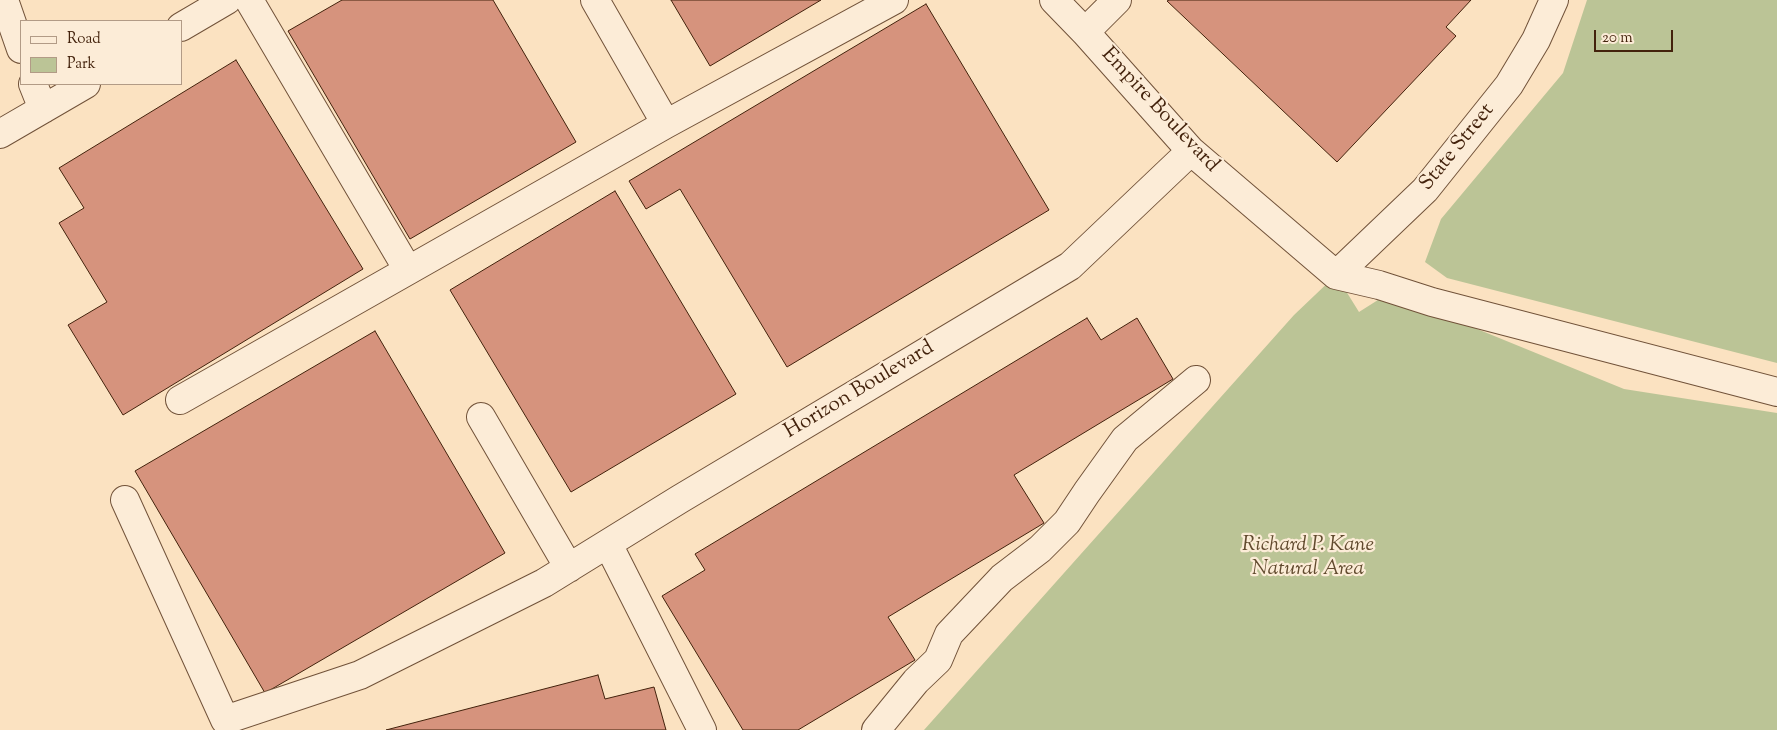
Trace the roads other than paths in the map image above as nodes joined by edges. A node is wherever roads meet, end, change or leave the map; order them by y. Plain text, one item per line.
1 (4, 0) edge
2 (227, 0) edge
3 (249, 0) edge
4 (595, 0) edge
5 (894, 0) edge
6 (1054, 0) edge
7 (1117, 0) edge
8 (1554, 0) edge
9 (182, 26) edge
10 (1085, 32) junction
11 (20, 46) edge
12 (34, 85) edge
13 (84, 85) edge
14 (42, 109) junction
15 (666, 124) junction
16 (0, 134) edge
17 (1191, 151) junction
18 (408, 270) junction
19 (1336, 275) junction
20 (1196, 380) dead end
21 (1777, 392) edge
22 (180, 400) dead end
23 (481, 417) dead end
24 (125, 500) dead end
25 (608, 544) junction
26 (569, 568) junction
27 (702, 730) edge
28 (876, 730) edge

1 - 11 street
2 - 9 street
3 - 18 street
4 - 15 street
5 - 15 street
6 - 10 street, Empire Boulevard
7 - 10 street
8 - 19 street, State Street
10 - 17 street, Empire Boulevard
12 - 14 street
13 - 14 street
14 - 16 street
15 - 18 street
17 - 19 street, Empire Boulevard
17 - 25 street, Horizon Boulevard
18 - 22 street
19 - 21 street
20 - 28 street
23 - 26 street
24 - 26 street, Horizon Boulevard
25 - 26 street, Horizon Boulevard
25 - 27 street

